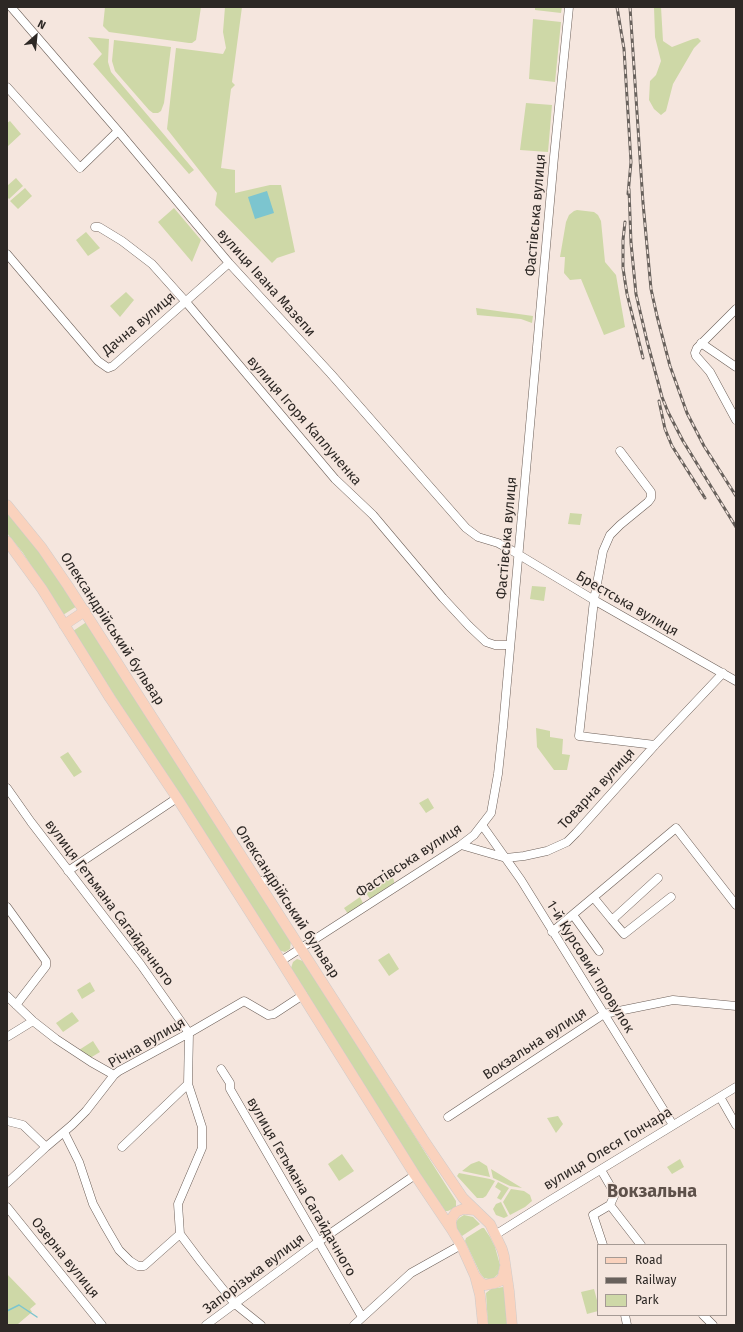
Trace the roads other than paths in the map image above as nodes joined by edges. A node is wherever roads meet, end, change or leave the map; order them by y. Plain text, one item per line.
1 (11, 7) edge
2 (569, 7) edge
3 (7, 86) edge
4 (118, 131) junction
5 (95, 227) dead end
6 (7, 254) edge
7 (229, 263) junction
8 (186, 302) junction
9 (736, 309) edge
10 (701, 344) junction
11 (736, 367) edge
12 (736, 420) edge
13 (620, 451) dead end
14 (7, 505) edge
15 (7, 541) edge
16 (519, 555) junction
17 (594, 600) junction
18 (85, 611) junction
19 (64, 625) junction
20 (509, 645) junction
21 (723, 673) junction
22 (736, 681) edge
23 (655, 745) junction
24 (7, 788) edge
25 (177, 798) junction
26 (482, 825) junction
27 (460, 845) junction
28 (506, 858) junction
29 (68, 871) junction
30 (658, 878) dead end
31 (273, 879) dead end
32 (258, 883) junction
33 (671, 897) dead end
34 (594, 898) junction
35 (736, 905) edge
36 (7, 907) edge
37 (573, 915) junction
38 (612, 920) junction
39 (552, 932) junction
40 (300, 948) junction
41 (599, 950) dead end
42 (281, 961) junction
43 (302, 995) junction
44 (7, 996) edge
45 (16, 1005) junction
46 (736, 1006) edge
47 (604, 1014) junction
48 (33, 1021) junction
49 (189, 1033) junction
50 (7, 1037) edge
51 (221, 1069) dead end
52 (114, 1075) junction
53 (188, 1084) junction
54 (736, 1087) edge
55 (720, 1097) junction
56 (448, 1117) dead end
57 (7, 1121) edge
58 (673, 1125) junction
59 (736, 1125) edge
60 (64, 1132) junction
61 (46, 1147) junction
62 (122, 1147) dead end
63 (601, 1170) junction
64 (415, 1175) junction
65 (7, 1183) edge
66 (610, 1205) junction
67 (7, 1207) edge
68 (475, 1210) junction
69 (452, 1230) junction
70 (180, 1234) junction
71 (495, 1235) junction
72 (318, 1242) junction
73 (603, 1244) edge
74 (640, 1244) edge
75 (460, 1245) junction
76 (505, 1266) junction
77 (475, 1276) junction
78 (235, 1304) junction
79 (704, 1316) edge
80 (362, 1317) junction
81 (102, 1325) edge
82 (206, 1325) edge
83 (262, 1325) edge
84 (354, 1325) edge
85 (483, 1325) edge
86 (512, 1325) edge
87 (713, 1325) edge

1 - 4 street, вулиця Івана Мазепи
2 - 16 street, Фастівська вулиця
3 - 4 street
4 - 7 street, вулиця Івана Мазепи
5 - 8 street, вулиця Ігоря Каплуненка
6 - 8 street, Дачна вулиця
7 - 8 street, Дачна вулиця
7 - 16 street, вулиця Івана Мазепи
8 - 20 street, вулиця Ігоря Каплуненка
9 - 10 street
10 - 11 street
10 - 12 street
13 - 17 street
14 - 18 main road, Олександрійський бульвар
15 - 19 main road
16 - 17 street, Брестська вулиця
16 - 20 street, Фастівська вулиця
17 - 21 street, Брестська вулиця
17 - 23 street
18 - 19 main road
18 - 32 main road, Олександрійський бульвар
19 - 25 main road
20 - 26 street, Фастівська вулиця
21 - 22 street, Брестська вулиця
21 - 23 street, Товарна вулиця
23 - 28 street, Товарна вулиця
24 - 29 street, вулиця Гетьмана Сагайдачного
25 - 29 street
25 - 42 main road
26 - 27 street, Фастівська вулиця
26 - 28 street, 1-й Курсовий провулок
27 - 28 street, Товарна вулиця
27 - 40 street, Фастівська вулиця
28 - 39 street, 1-й Курсовий провулок
29 - 49 street, вулиця Гетьмана Сагайдачного
30 - 38 street
31 - 32 street
32 - 40 main road, Олександрійський бульвар
33 - 38 street
34 - 35 street
34 - 37 street
34 - 38 street
36 - 45 street
37 - 39 street
37 - 41 street
39 - 47 street, 1-й Курсовий провулок
40 - 42 street, Фастівська вулиця
40 - 68 main road, Олександрійський бульвар
42 - 43 main road
43 - 49 street, Річна вулиця
43 - 64 main road
44 - 45 street
45 - 48 street
46 - 47 street, Вокзальна вулиця
47 - 56 street, Вокзальна вулиця
47 - 58 street, 1-й Курсовий провулок
48 - 50 street
48 - 52 street
49 - 52 street, Річна вулиця
49 - 53 street
51 - 72 street, вулиця Гетьмана Сагайдачного
52 - 60 street, Річна вулиця
53 - 62 street
53 - 70 street
54 - 55 street, вулиця Олеся Гончара
55 - 58 street, вулиця Олеся Гончара
55 - 59 street
57 - 61 street
58 - 63 street, вулиця Олеся Гончара
60 - 61 street, Річна вулиця
60 - 70 street
61 - 65 street, Річна вулиця
63 - 66 street
63 - 71 street, вулиця Олеся Гончара
64 - 69 main road
64 - 72 street, Запорізька вулиця
66 - 73 street
66 - 74 street
67 - 81 street, Озерна вулиця
68 - 69 main road
68 - 71 main road, Олександрійський бульвар
69 - 75 main road
70 - 78 street
71 - 76 main road, Олександрійський бульвар
72 - 78 street, Запорізька вулиця
72 - 80 street, вулиця Гетьмана Сагайдачного
75 - 77 main road
75 - 80 street
76 - 77 main road
76 - 86 main road, Олександрійський бульвар
77 - 85 main road
78 - 82 street, Запорізька вулиця
78 - 83 street
79 - 87 street
80 - 84 street

